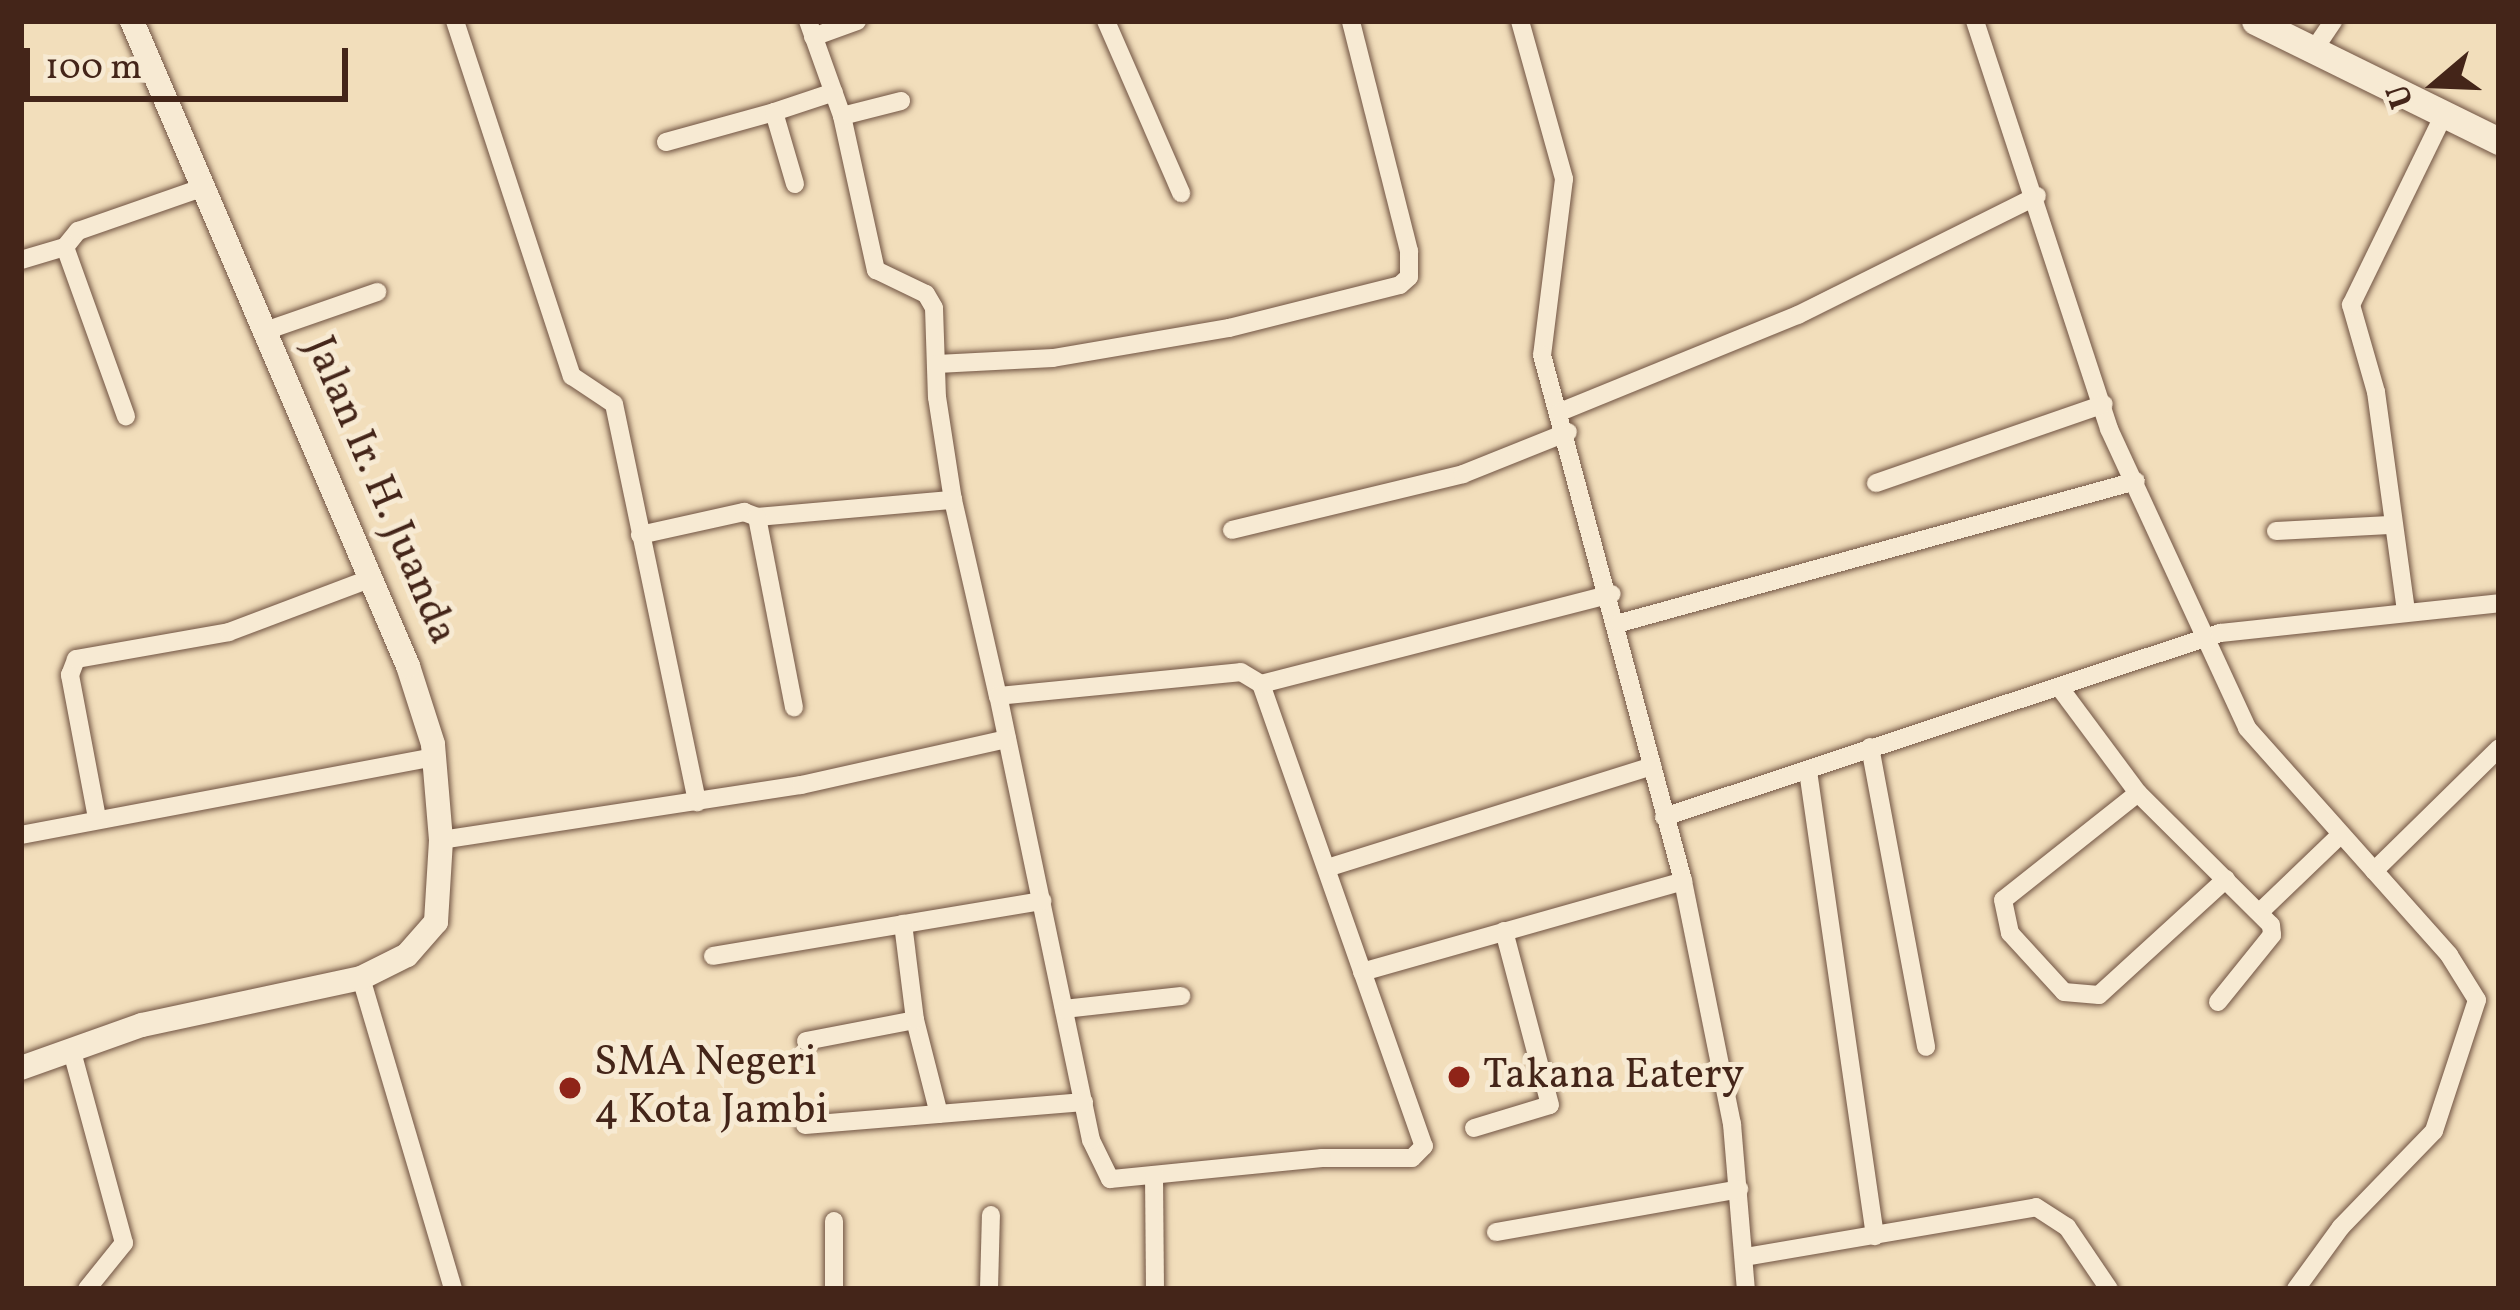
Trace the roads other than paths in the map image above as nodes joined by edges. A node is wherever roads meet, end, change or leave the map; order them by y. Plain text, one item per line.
1 (132, 21) edge
2 (455, 21) edge
3 (856, 21) edge
4 (1106, 21) edge
5 (1352, 21) edge
6 (1520, 21) edge
7 (1975, 21) edge
8 (2254, 21) edge
9 (2332, 21) edge
10 (810, 29) edge
11 (2313, 51) junction
12 (834, 92) junction
13 (902, 101) dead end
14 (773, 112) junction
15 (842, 116) junction
16 (2443, 116) junction
17 (2499, 141) edge
18 (666, 142) dead end
19 (795, 184) dead end
20 (204, 188) junction
21 (1181, 193) dead end
22 (2037, 196) junction
23 (65, 247) junction
24 (21, 260) edge
25 (376, 292) dead end
26 (265, 331) junction
27 (937, 364) junction
28 (2104, 404) junction
29 (1560, 412) junction
30 (126, 416) dead end
31 (1568, 432) junction
32 (2136, 481) junction
33 (1876, 483) dead end
34 (953, 500) junction
35 (758, 517) junction
36 (2390, 525) junction
37 (1232, 530) dead end
38 (2276, 531) dead end
39 (640, 535) junction
40 (372, 578) junction
41 (1612, 593) junction
42 (2499, 603) edge
43 (2405, 611) junction
44 (1620, 623) junction
45 (2210, 636) junction
46 (1261, 684) junction
47 (2060, 688) junction
48 (998, 695) junction
49 (794, 707) dead end
50 (1007, 739) junction
51 (1870, 748) junction
52 (2499, 748) edge
53 (433, 757) junction
54 (1652, 766) junction
55 (1808, 771) junction
56 (2138, 794) junction
57 (697, 802) junction
58 (1664, 817) junction
59 (98, 818) junction
60 (21, 835) edge
61 (2338, 837) junction
62 (441, 840) junction
63 (1327, 868) junction
64 (2374, 872) junction
65 (2226, 879) junction
66 (1683, 881) junction
67 (1042, 901) junction
68 (2262, 910) junction
69 (903, 924) junction
70 (1504, 932) junction
71 (713, 956) dead end
72 (1362, 972) junction
73 (361, 979) junction
74 (1181, 996) dead end
75 (2477, 1000) junction
76 (2218, 1002) dead end
77 (1064, 1009) junction
78 (2499, 1009) edge
79 (915, 1020) junction
80 (806, 1042) dead end
81 (1926, 1047) dead end
82 (71, 1048) junction
83 (21, 1068) edge
84 (1084, 1102) junction
85 (939, 1114) junction
86 (805, 1125) dead end
87 (1474, 1127) dead end
88 (1154, 1175) junction
89 (1738, 1190) junction
90 (991, 1215) dead end
91 (835, 1221) dead end
92 (1496, 1232) dead end
93 (1875, 1237) junction
94 (1745, 1257) junction
95 (87, 1289) edge
96 (453, 1289) edge
97 (834, 1289) edge
98 (988, 1289) edge
99 (1155, 1289) edge
100 (1746, 1289) edge
101 (2109, 1289) edge
102 (2296, 1289) edge

1 - 20 street, Jalan Ir. H. Juanda
2 - 39 street
3 - 10 street
4 - 21 street
5 - 27 street
6 - 29 street
7 - 22 street
8 - 11 main road
9 - 11 street
10 - 12 street
11 - 16 main road
12 - 14 street
12 - 15 street
13 - 15 street
14 - 18 street
14 - 19 street
15 - 27 street
16 - 17 main road
16 - 36 street
20 - 23 street
20 - 26 street, Jalan Ir. H. Juanda
22 - 28 street
22 - 29 street
23 - 24 street
23 - 30 street
25 - 26 street
26 - 40 street, Jalan Ir. H. Juanda
27 - 34 street
28 - 32 street
28 - 33 street
29 - 31 street
31 - 37 street
31 - 41 street
32 - 44 street
32 - 45 street
34 - 35 street
34 - 48 street
35 - 39 street
35 - 49 street
36 - 38 street
36 - 43 street
39 - 57 street
40 - 53 street, Jalan Ir. H. Juanda
40 - 59 street
41 - 44 street
41 - 46 street
42 - 43 street
43 - 45 street
44 - 54 street
45 - 47 street
45 - 61 street
46 - 48 street
46 - 63 street
47 - 51 street
47 - 56 street
48 - 50 street
50 - 57 street
50 - 67 street
51 - 55 street
51 - 81 street
52 - 64 street
53 - 59 street
53 - 62 street, Jalan Ir. H. Juanda
54 - 58 street
54 - 63 street
55 - 58 street
55 - 93 street
56 - 65 street
56 - 65 street
57 - 62 street
58 - 66 street
59 - 60 street
61 - 64 street
61 - 68 street
62 - 73 street, Jalan Ir. H. Juanda
63 - 72 street
64 - 75 street
65 - 68 street
66 - 70 street
66 - 89 street
67 - 69 street
67 - 77 street
68 - 76 street
69 - 71 street
69 - 79 street
70 - 72 street
70 - 87 street
72 - 88 street
73 - 82 street, Jalan Ir. H. Juanda
73 - 96 street
74 - 77 street
75 - 78 street
75 - 102 street
77 - 84 street
79 - 80 street
79 - 85 street
82 - 83 street, Jalan Ir. H. Juanda
82 - 95 street
84 - 85 street
84 - 88 street
85 - 86 street
88 - 99 street
89 - 92 street
89 - 94 street
90 - 98 street
91 - 97 street
93 - 94 street
93 - 101 street
94 - 100 street

